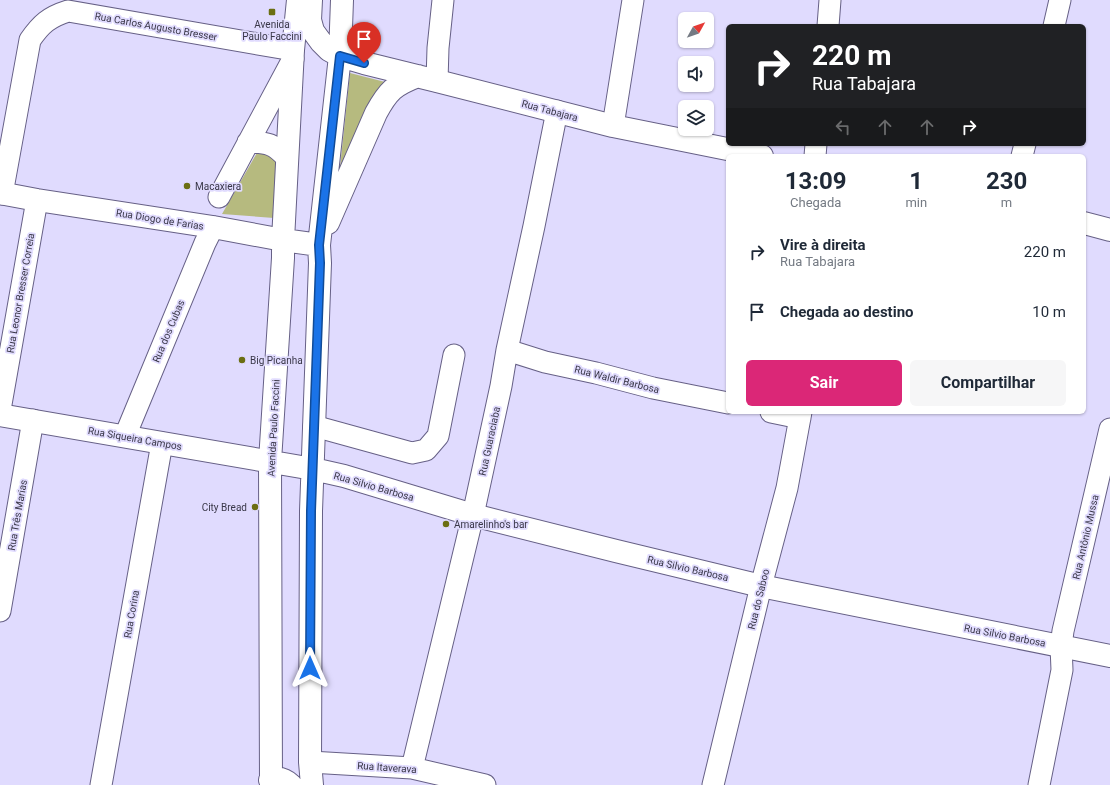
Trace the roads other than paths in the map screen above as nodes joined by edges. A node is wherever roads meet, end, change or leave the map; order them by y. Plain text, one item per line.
1 (298, 0) edge
2 (311, 0) edge
3 (342, 0) edge
4 (443, 0) edge
5 (633, 0) edge
6 (830, 0) edge
7 (1060, 0) edge
8 (828, 24) edge
9 (1054, 24) edge
10 (293, 55) junction
11 (340, 56) junction
12 (427, 78) junction
13 (557, 111) junction
14 (613, 126) junction
15 (248, 142) junction
16 (752, 154) edge
17 (287, 158) junction
18 (1, 194) edge
19 (219, 197) dead end
20 (37, 200) junction
21 (1086, 224) edge
22 (213, 227) junction
23 (1110, 230) edge
24 (283, 240) junction
25 (319, 245) junction
26 (507, 350) junction
27 (454, 355) dead end
28 (726, 403) edge
29 (0, 410) edge
30 (0, 414) edge
31 (800, 415) edge
32 (33, 420) junction
33 (314, 426) junction
34 (1110, 429) edge
35 (125, 436) junction
36 (162, 443) junction
37 (270, 461) junction
38 (313, 469) junction
39 (474, 515) junction
40 (761, 586) junction
41 (0, 611) edge
42 (1061, 646) junction
43 (1110, 656) edge
44 (310, 762) junction
45 (412, 768) junction
46 (270, 782) edge
47 (101, 785) edge
48 (291, 785) edge
49 (312, 785) edge
50 (486, 785) edge
51 (713, 785) edge
52 (1039, 785) edge

1 - 10 street, Avenida Paulo Faccini
2 - 11 street, Rua Tabajara
3 - 11 street
4 - 12 street
5 - 14 street
6 - 8 street
7 - 9 street
10 - 15 street
10 - 17 street, Avenida Paulo Faccini
10 - 18 street, Rua Carlos Augusto Bresser
11 - 12 street, Rua Tabajara
11 - 25 street
12 - 13 street, Rua Tabajara
12 - 25 street
13 - 14 street, Rua Tabajara
13 - 26 street, Rua Guaraciaba
14 - 16 street, Rua Tabajara
15 - 17 street
15 - 19 street
17 - 24 street, Avenida Paulo Faccini
18 - 20 street, Rua Diogo de Farias
20 - 22 street, Rua Diogo de Farias
20 - 29 street, Rua Leonor Bresser Correia
21 - 23 street
22 - 24 street, Rua Diogo de Farias
22 - 35 street, Rua dos Cubas
24 - 25 street, Rua Diogo de Farias
24 - 37 street, Avenida Paulo Faccini
25 - 33 street
26 - 28 street, Rua Waldir Barbosa
26 - 39 street, Rua Guaraciaba
27 - 33 street
30 - 32 street, Rua Siqueira Campos
31 - 40 street, Rua do Saboo
32 - 35 street, Rua Siqueira Campos
32 - 41 street, Rua Três Marias
33 - 38 street
34 - 42 street, Rua Antônio Mussa
35 - 36 street, Rua Siqueira Campos
36 - 37 street, Rua Siqueira Campos
36 - 47 street, Rua Corina
37 - 38 street, Rua Silvio Barbosa
37 - 46 street, Avenida Paulo Faccini
38 - 39 street, Rua Silvio Barbosa
38 - 44 street
39 - 40 street, Rua Silvio Barbosa
39 - 45 street, Rua Guaraciaba
40 - 42 street, Rua Silvio Barbosa
40 - 51 street, Rua do Saboo
42 - 43 street, Rua Silvio Barbosa
42 - 52 street, Rua Antônio Mussa
44 - 45 street, Rua Itaverava
44 - 49 street
45 - 50 street, Rua Itaverava
46 - 48 street

